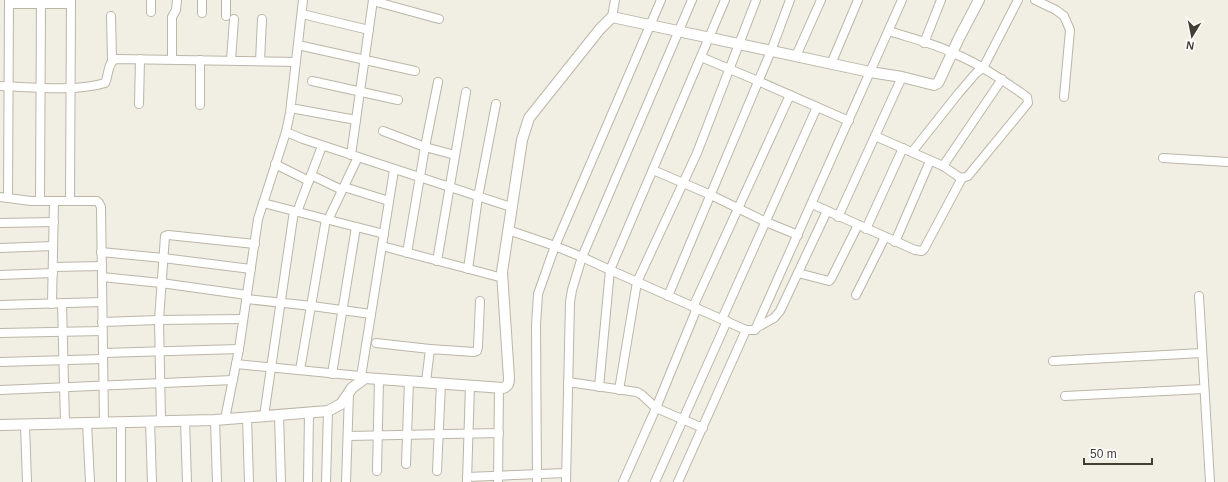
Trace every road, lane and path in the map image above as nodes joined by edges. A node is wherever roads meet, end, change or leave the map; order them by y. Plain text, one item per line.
1 (151, 0) edge
2 (177, 0) edge
3 (202, 0) edge
4 (226, 0) edge
5 (303, 0) edge
6 (615, 0) edge
7 (661, 0) edge
8 (692, 0) edge
9 (725, 0) edge
10 (756, 0) edge
11 (790, 0) edge
12 (821, 0) edge
13 (858, 0) edge
14 (902, 0) edge
15 (941, 0) edge
16 (979, 0) edge
17 (1018, 0) edge
18 (1035, 0) edge
19 (373, 1) edge
20 (10, 2) edge
21 (41, 2) edge
22 (72, 2) edge
23 (1051, 3) edge
24 (151, 12) dead end
25 (202, 14) dead end
26 (302, 14) junction
27 (111, 16) dead end
28 (612, 17) junction
29 (262, 19) dead end
30 (439, 19) dead end
31 (651, 25) junction
32 (369, 30) junction
33 (679, 31) junction
34 (889, 31) junction
35 (709, 38) junction
36 (924, 43) junction
37 (298, 44) junction
38 (739, 44) junction
39 (771, 51) junction
40 (952, 52) junction
41 (796, 56) junction
42 (701, 57) junction
43 (140, 59) junction
44 (172, 59) junction
45 (112, 60) junction
46 (200, 60) junction
47 (231, 60) junction
48 (365, 60) junction
49 (260, 61) junction
50 (296, 62) junction
51 (831, 64) junction
52 (983, 68) junction
53 (729, 70) junction
54 (415, 71) dead end
55 (870, 72) junction
56 (902, 77) junction
57 (1002, 80) junction
58 (312, 81) dead end
59 (758, 81) junction
60 (438, 82) dead end
61 (0, 86) edge
62 (9, 87) junction
63 (40, 87) junction
64 (71, 87) junction
65 (360, 92) junction
66 (466, 92) dead end
67 (790, 94) junction
68 (1064, 97) dead end
69 (398, 100) dead end
70 (139, 104) dead end
71 (496, 104) dead end
72 (200, 105) dead end
73 (817, 107) junction
74 (296, 109) dead end
75 (356, 120) junction
76 (848, 121) junction
77 (383, 131) dead end
78 (286, 132) junction
79 (875, 136) junction
80 (322, 146) junction
81 (425, 147) junction
82 (903, 148) junction
83 (912, 152) junction
84 (455, 155) junction
85 (354, 156) junction
86 (1163, 158) dead end
87 (930, 161) junction
88 (1228, 162) edge
89 (275, 164) junction
90 (943, 166) junction
91 (394, 170) junction
92 (653, 170) junction
93 (310, 178) junction
94 (420, 178) junction
95 (962, 178) junction
96 (683, 184) junction
97 (343, 188) junction
98 (449, 188) junction
99 (711, 195) junction
100 (478, 197) junction
101 (4, 198) edge
102 (40, 201) junction
103 (54, 201) junction
104 (70, 201) junction
105 (389, 202) junction
106 (263, 203) junction
107 (812, 204) junction
108 (511, 207) junction
109 (738, 208) junction
110 (296, 211) junction
111 (827, 211) junction
112 (838, 217) junction
113 (327, 219) junction
114 (54, 222) junction
115 (766, 222) junction
116 (0, 223) edge
117 (858, 225) junction
118 (356, 227) junction
119 (866, 229) junction
120 (508, 230) junction
121 (384, 234) junction
122 (798, 235) junction
123 (885, 237) junction
124 (895, 242) junction
125 (255, 244) junction
126 (53, 246) junction
127 (382, 246) junction
128 (555, 246) junction
129 (0, 248) edge
130 (101, 252) junction
131 (408, 253) junction
132 (582, 257) junction
133 (163, 258) junction
134 (437, 261) junction
135 (102, 266) junction
136 (251, 269) junction
137 (468, 269) junction
138 (53, 270) junction
139 (610, 270) junction
140 (798, 273) junction
141 (0, 275) edge
142 (102, 277) junction
143 (502, 278) junction
144 (637, 282) junction
145 (161, 283) junction
146 (856, 294) dead end
147 (668, 296) junction
148 (1198, 296) dead end
149 (246, 297) junction
150 (480, 301) dead end
151 (102, 302) junction
152 (62, 303) junction
153 (52, 304) junction
154 (280, 304) junction
155 (0, 305) edge
156 (312, 306) junction
157 (695, 307) junction
158 (342, 310) junction
159 (371, 314) junction
160 (243, 319) junction
161 (159, 320) junction
162 (725, 320) junction
163 (102, 326) junction
164 (756, 328) junction
165 (746, 330) junction
166 (62, 332) junction
167 (0, 333) edge
168 (376, 343) dead end
169 (239, 349) junction
170 (430, 349) junction
171 (160, 351) junction
172 (1202, 353) junction
173 (103, 356) junction
174 (63, 360) junction
175 (1053, 361) dead end
176 (0, 362) edge
177 (236, 364) junction
178 (270, 367) junction
179 (300, 370) junction
180 (332, 374) junction
181 (379, 379) junction
182 (233, 380) junction
183 (360, 380) junction
184 (409, 381) junction
185 (426, 382) junction
186 (568, 382) junction
187 (160, 383) junction
188 (441, 383) junction
189 (103, 385) junction
190 (470, 385) junction
191 (63, 387) junction
192 (599, 387) junction
193 (499, 388) junction
194 (1204, 389) junction
195 (0, 390) edge
196 (620, 390) junction
197 (349, 393) junction
198 (1065, 396) dead end
199 (656, 408) junction
200 (328, 411) junction
201 (309, 413) junction
202 (279, 415) junction
203 (264, 416) junction
204 (248, 417) junction
205 (220, 419) junction
206 (683, 419) junction
207 (185, 420) junction
208 (150, 421) junction
209 (161, 421) junction
210 (121, 422) junction
211 (88, 423) junction
212 (104, 423) junction
213 (25, 424) junction
214 (65, 424) junction
215 (0, 425) edge
216 (703, 428) junction
217 (467, 433) junction
218 (498, 433) junction
219 (407, 434) junction
220 (438, 434) junction
221 (378, 435) junction
222 (348, 436) junction
223 (406, 464) dead end
224 (377, 471) dead end
225 (437, 471) dead end
226 (566, 473) junction
227 (537, 478) edge
228 (498, 479) edge
229 (467, 480) edge
230 (28, 482) edge
231 (90, 482) edge
232 (121, 482) edge
233 (152, 482) edge
234 (187, 482) edge
235 (217, 482) edge
236 (249, 482) edge
237 (281, 482) edge
238 (308, 482) edge
239 (326, 482) edge
240 (346, 482) edge
241 (566, 482) edge
242 (623, 482) edge
243 (655, 482) edge
244 (678, 482) edge
245 (1210, 482) edge

1 - 24 street
2 - 44 street
3 - 25 street
4 - 47 street
5 - 26 street
6 - 28 street
7 - 31 street
8 - 33 street
9 - 35 street
10 - 38 street
11 - 39 street
12 - 41 street
13 - 51 street
14 - 34 street
15 - 36 street
16 - 40 street
17 - 52 street
18 - 23 street
19 - 30 street
19 - 32 street
20 - 21 street
20 - 62 street
21 - 22 street
21 - 63 street
22 - 64 street
23 - 68 street
26 - 32 street
26 - 37 street
27 - 45 street
28 - 31 street
28 - 108 street
29 - 49 street
31 - 33 street
31 - 128 street
32 - 48 street
33 - 35 street
33 - 132 street
34 - 36 street
34 - 55 street
35 - 38 street
35 - 42 street
36 - 40 street
37 - 48 street
37 - 50 street
38 - 39 street
38 - 53 street
39 - 41 street
39 - 59 street
40 - 52 street
40 - 56 street
41 - 51 street
42 - 53 street
42 - 92 street
43 - 44 street
43 - 45 street
43 - 70 street
44 - 46 street
45 - 64 street
46 - 47 street
46 - 72 street
47 - 49 street
48 - 54 street
48 - 65 street
49 - 50 street
50 - 78 street
51 - 55 street
52 - 57 street
52 - 83 street
53 - 59 street
53 - 96 street
55 - 56 street
55 - 76 street
56 - 79 street
57 - 90 street
57 - 95 street
58 - 65 street
59 - 67 street
59 - 99 street
60 - 81 street
61 - 62 street
62 - 63 street
62 - 101 street
63 - 64 street
63 - 102 street
64 - 104 street
65 - 69 street
65 - 75 street
66 - 84 street
67 - 73 street
67 - 109 street
71 - 100 street
73 - 76 street
73 - 115 street
74 - 75 street
75 - 85 street
76 - 107 street
77 - 81 street
78 - 80 street
78 - 89 street
79 - 82 street
79 - 112 street
80 - 85 street
80 - 93 street
81 - 84 street
81 - 94 street
82 - 83 street
82 - 119 street
83 - 87 street
84 - 98 street
85 - 91 street
85 - 97 street
86 - 88 street
87 - 90 street
87 - 124 street
89 - 93 street
89 - 106 street
90 - 95 street
91 - 94 street
91 - 105 street
92 - 96 street
92 - 139 street
93 - 97 street
93 - 110 street
94 - 98 street
94 - 131 street
95 - 124 street
96 - 99 street
96 - 144 street
97 - 105 street
97 - 113 street
98 - 100 street
98 - 134 street
99 - 109 street
99 - 147 street
100 - 108 street
100 - 137 street
101 - 102 street
102 - 103 street
103 - 104 street
103 - 114 street
104 - 130 street
105 - 121 street
106 - 110 street
106 - 125 street
107 - 111 street
107 - 122 street
108 - 120 street
109 - 115 street
109 - 157 street
110 - 113 street
110 - 154 street
111 - 112 street
111 - 140 street
112 - 117 street
113 - 118 street
113 - 156 street
114 - 116 street
114 - 126 street
115 - 122 street
115 - 162 street
117 - 119 street
117 - 140 street
118 - 121 street
118 - 158 street
119 - 123 street
120 - 128 street
120 - 143 street
121 - 127 street
122 - 164 street
123 - 124 street
123 - 146 street
125 - 133 street
125 - 136 street
126 - 129 street
126 - 138 street
127 - 131 street
127 - 159 street
128 - 132 street
128 - 227 street
130 - 133 street
130 - 135 street
131 - 134 street
132 - 139 street
132 - 186 street
133 - 136 street
133 - 145 street
134 - 137 street
135 - 138 street
135 - 142 street
136 - 149 street
137 - 143 street
138 - 141 street
138 - 153 street
139 - 144 street
139 - 192 street
140 - 164 street
142 - 145 street
142 - 151 street
143 - 193 street
144 - 147 street
144 - 196 street
145 - 149 street
145 - 161 street
147 - 157 street
148 - 172 street
149 - 154 street
149 - 160 street
150 - 170 street
151 - 152 street
151 - 163 street
152 - 153 street
152 - 166 street
153 - 155 street
154 - 156 street
154 - 178 street
156 - 158 street
156 - 179 street
157 - 162 street
157 - 199 street
158 - 159 street
158 - 180 street
159 - 183 street
160 - 161 street
160 - 169 street
161 - 163 street
161 - 171 street
162 - 165 street
162 - 206 street
163 - 166 street
163 - 173 street
164 - 165 street
165 - 216 street
166 - 167 street
166 - 174 street
168 - 170 street
169 - 171 street
169 - 177 street
170 - 185 street
171 - 173 street
171 - 187 street
172 - 175 street
172 - 194 street
173 - 174 street
173 - 189 street
174 - 176 street
174 - 191 street
177 - 178 street
177 - 182 street
178 - 179 street
178 - 203 street
179 - 180 street
180 - 183 street
181 - 183 street
181 - 184 street
181 - 221 street
182 - 187 street
182 - 205 street
183 - 197 street
184 - 185 street
184 - 219 street
185 - 188 street
186 - 192 street
186 - 226 street
187 - 189 street
187 - 209 street
188 - 190 street
188 - 220 street
189 - 191 street
189 - 212 street
190 - 193 street
190 - 217 street
191 - 195 street
191 - 214 street
192 - 196 street
193 - 218 street
194 - 198 street
194 - 245 street
196 - 199 street
197 - 200 street
197 - 222 street
199 - 206 street
199 - 242 street
200 - 201 street
200 - 239 street
201 - 202 street
201 - 238 street
202 - 203 street
202 - 237 street
203 - 204 street
204 - 205 street
204 - 236 street
205 - 207 street
205 - 235 street
206 - 216 street
206 - 243 street
207 - 209 street
207 - 234 street
208 - 209 street
208 - 210 street
208 - 233 street
210 - 212 street
210 - 232 street
211 - 212 street
211 - 214 street
211 - 231 street
213 - 214 street
213 - 215 street
213 - 230 street
216 - 244 street
217 - 218 street
217 - 220 street
217 - 229 street
218 - 228 street
219 - 220 street
219 - 221 street
219 - 223 street
220 - 225 street
221 - 222 street
221 - 224 street
222 - 240 street
226 - 227 street
226 - 241 street
227 - 228 street
228 - 229 street

